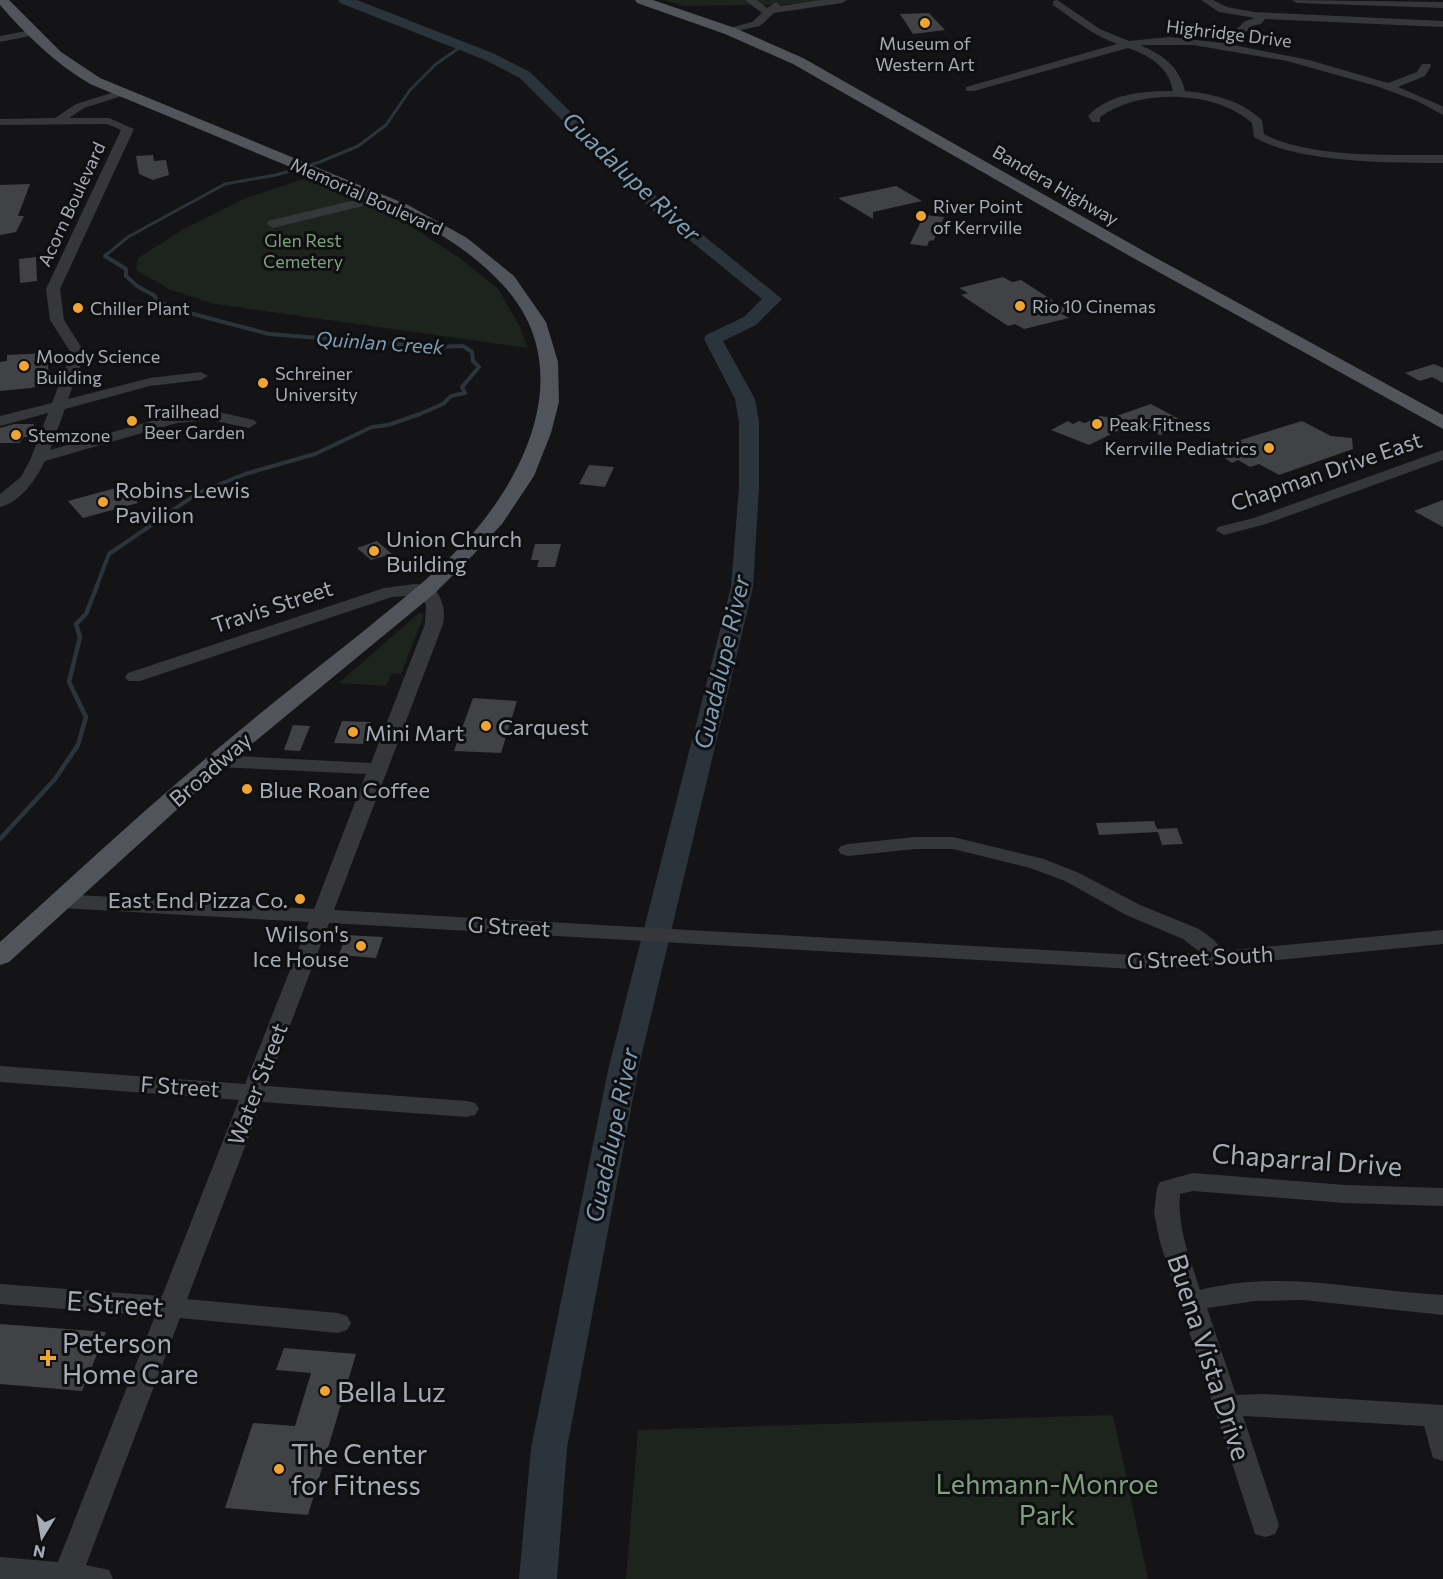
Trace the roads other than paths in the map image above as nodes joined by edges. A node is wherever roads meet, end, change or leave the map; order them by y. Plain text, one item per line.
1 (2, 0) edge
2 (641, 0) edge
3 (750, 0) edge
4 (842, 0) edge
5 (1206, 0) edge
6 (1297, 0) edge
7 (1371, 2) edge
8 (1057, 3) dead end
9 (1443, 5) edge
10 (770, 8) edge
11 (1248, 18) junction
12 (1443, 24) edge
13 (730, 31) junction
14 (31, 33) junction
15 (0, 39) edge
16 (1128, 45) junction
17 (1226, 46) junction
18 (1426, 66) dead end
19 (1388, 87) junction
20 (970, 89) dead end
21 (1180, 94) junction
22 (126, 95) junction
23 (1443, 112) edge
24 (1096, 120) dead end
25 (66, 121) junction
26 (0, 122) edge
27 (1443, 159) edge
28 (359, 203) dead end
29 (273, 224) dead end
30 (201, 376) dead end
31 (60, 405) junction
32 (0, 421) edge
33 (249, 423) dead end
34 (1443, 423) edge
35 (1443, 455) edge
36 (39, 458) junction
37 (0, 502) edge
38 (1224, 530) dead end
39 (427, 590) junction
40 (134, 676) dead end
41 (217, 761) junction
42 (378, 769) junction
43 (848, 850) dead end
44 (61, 901) junction
45 (320, 916) junction
46 (1443, 937) edge
47 (956, 952) joint
48 (0, 956) edge
49 (1217, 959) junction
50 (0, 1074) edge
51 (254, 1091) junction
52 (467, 1109) dead end
53 (1168, 1188) joint
54 (1443, 1197) edge
55 (0, 1294) edge
56 (1191, 1302) junction
57 (1443, 1305) edge
58 (172, 1307) junction
59 (338, 1323) dead end
60 (1226, 1406) junction
61 (1439, 1416) edge
62 (1443, 1450) edge
63 (1265, 1525) dead end
64 (0, 1569) edge
65 (67, 1577) edge
66 (99, 1579) edge

1 - 14 main road, Memorial Boulevard
2 - 13 main road, Bandera Highway
3 - 10 street
4 - 10 street
5 - 11 street
6 - 7 street
7 - 9 street
8 - 16 street
10 - 13 street
11 - 12 street
11 - 17 street
13 - 34 main road, Bandera Highway
14 - 15 street
14 - 22 main road, Memorial Boulevard
16 - 17 street, Highridge Drive
16 - 20 street, Highridge Drive
16 - 21 street
17 - 19 street, Highridge Drive
18 - 19 street
19 - 23 street, Highridge Drive
21 - 24 street
21 - 27 street
22 - 25 street
22 - 39 main road, Memorial Boulevard
25 - 26 street, Acorn Boulevard
25 - 31 street, Acorn Boulevard
28 - 29 street
30 - 31 street
31 - 32 street
31 - 36 street, Acorn Boulevard
33 - 36 street
35 - 38 street, Chapman Drive East
36 - 37 street, Acorn Boulevard
39 - 40 street, Travis Street
39 - 41 main road, Broadway
39 - 42 street, Water Street
41 - 42 street
41 - 44 main road, Broadway
42 - 45 street, Water Street
43 - 49 street
44 - 45 street, G Street
44 - 48 main road, Broadway
45 - 47 street, G Street
45 - 51 street, Water Street
46 - 49 street, G Street South
47 - 49 street, G Street South
50 - 51 street, F Street
51 - 52 street, F Street
51 - 58 street, Water Street
53 - 54 street, Chaparral Drive
53 - 56 street, Buena Vista Drive
55 - 58 street, E Street
56 - 57 street
56 - 60 street, Buena Vista Drive
58 - 59 street, E Street
58 - 65 street, Water Street
60 - 61 street
60 - 63 street, Buena Vista Drive
61 - 62 street
64 - 65 street
65 - 66 street

